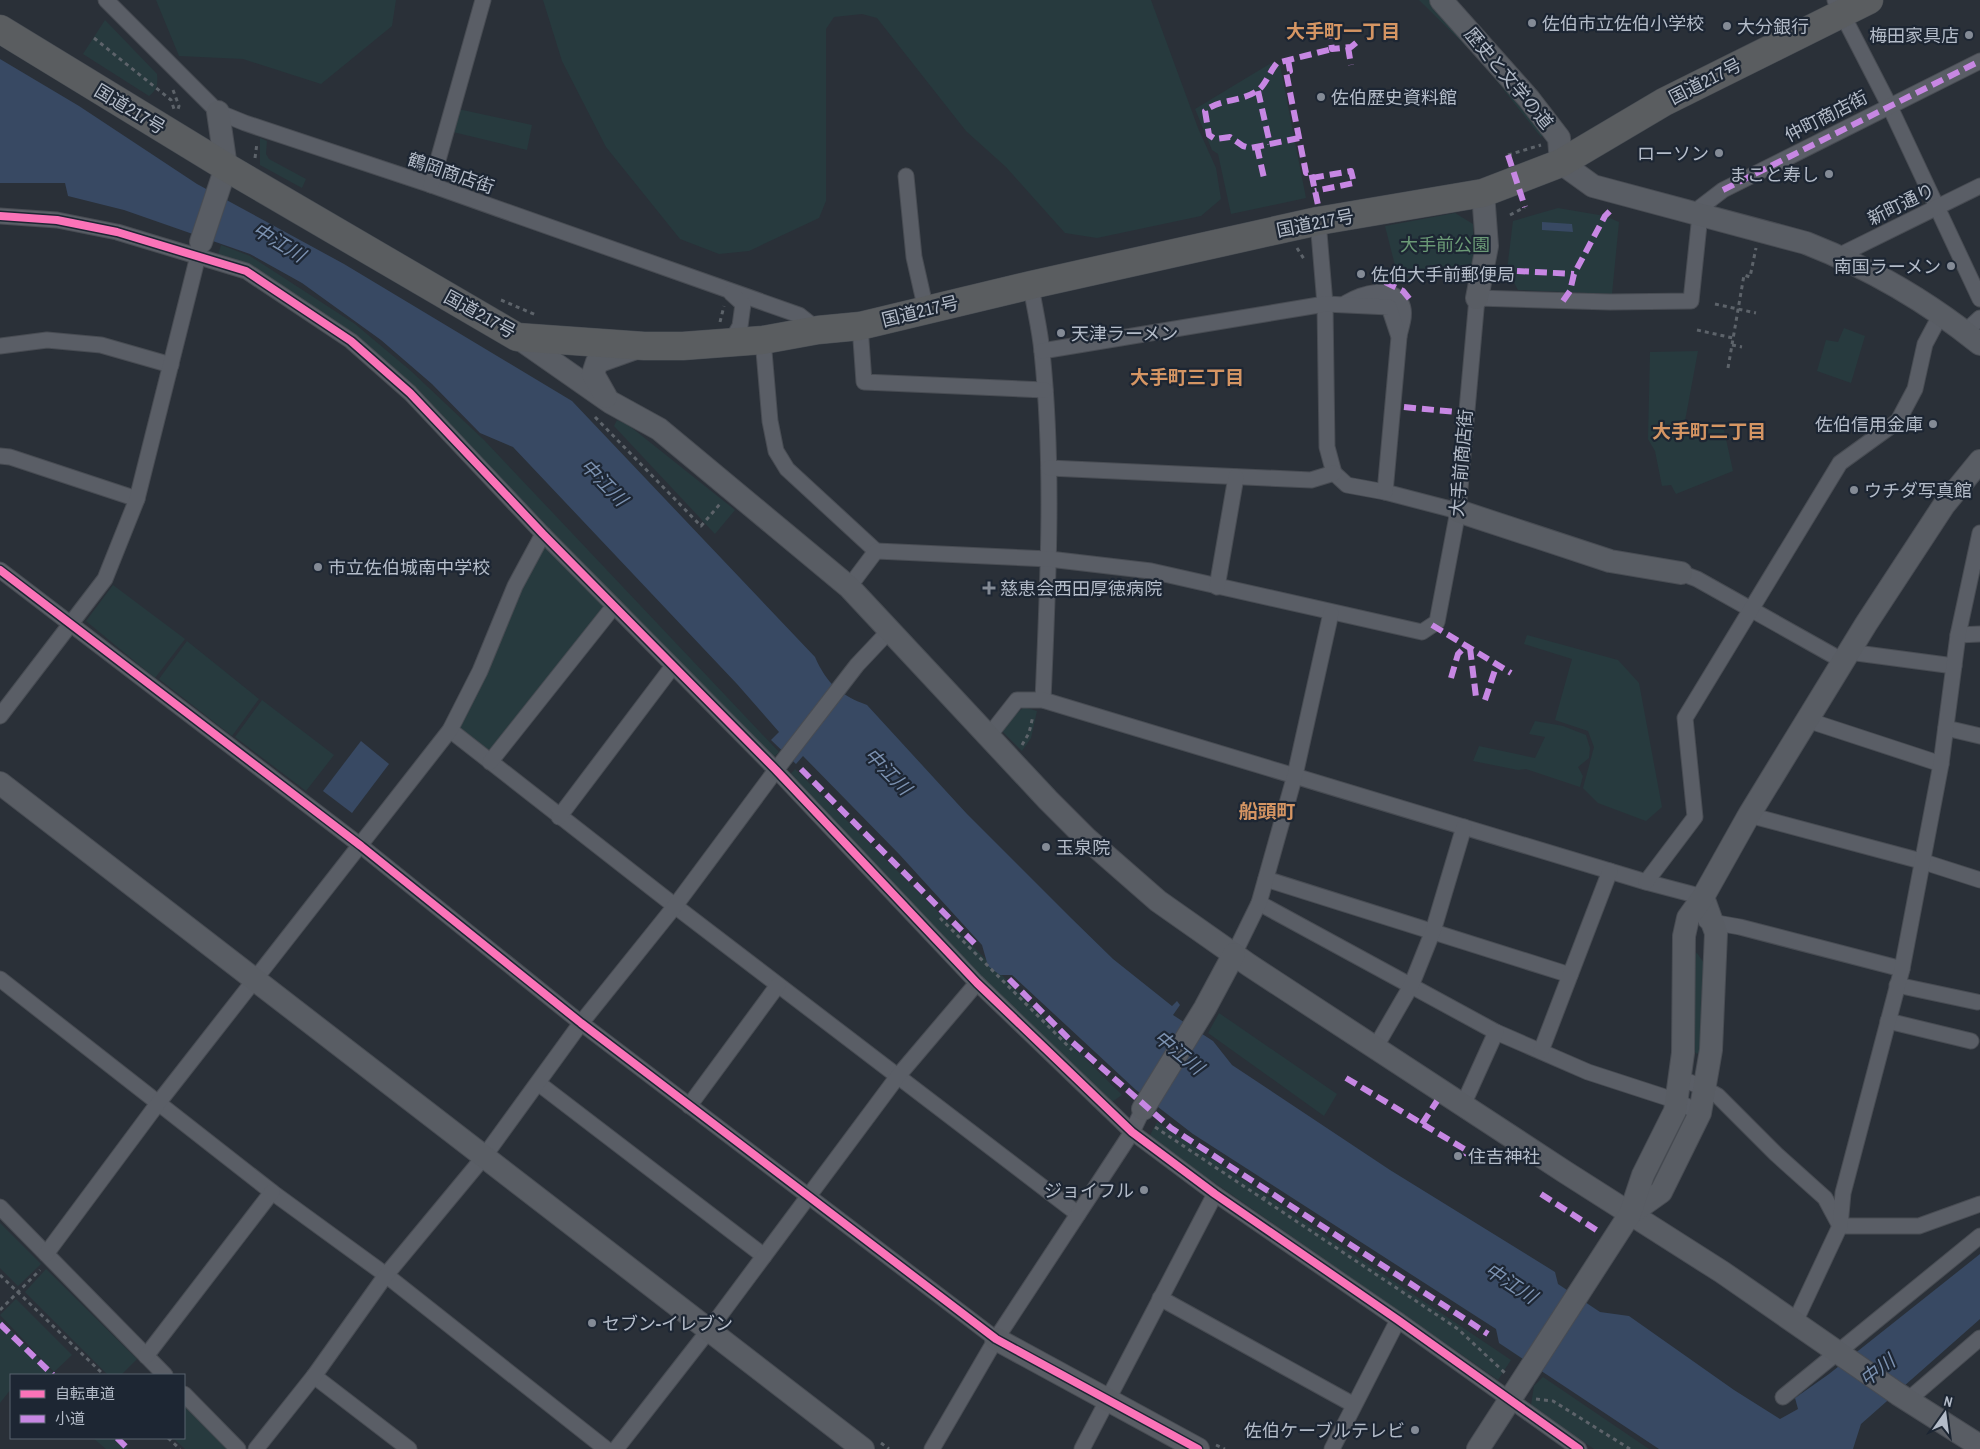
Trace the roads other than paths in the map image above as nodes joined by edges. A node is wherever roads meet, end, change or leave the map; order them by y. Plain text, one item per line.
1 (106, 0) edge
2 (483, 0) edge
3 (1441, 0) edge
4 (1869, 0) edge
5 (1839, 6) edge
6 (0, 29) edge
7 (1980, 60) edge
8 (1889, 105) junction
9 (218, 112) junction
10 (1552, 154) junction
11 (906, 176) dead end
12 (222, 178) junction
13 (431, 185) junction
14 (1980, 186) edge
15 (1483, 193) junction
16 (1936, 207) junction
17 (1697, 214) junction
18 (0, 216) edge
19 (1318, 221) junction
20 (200, 249) junction
21 (1838, 256) junction
22 (1031, 285) junction
23 (727, 294) junction
24 (1478, 298) junction
25 (1980, 299) edge
26 (1325, 304) junction
27 (926, 310) junction
28 (1940, 314) junction
29 (860, 326) junction
30 (818, 330) junction
31 (1975, 331) edge
32 (718, 335) junction
33 (517, 336) junction
34 (763, 340) junction
35 (0, 346) edge
36 (644, 346) junction
37 (1042, 351) junction
38 (171, 365) junction
39 (1045, 390) junction
40 (600, 407) junction
41 (0, 456) edge
42 (1980, 462) edge
43 (1049, 468) junction
44 (1334, 473) junction
45 (1236, 478) junction
46 (1385, 492) junction
47 (137, 499) junction
48 (1458, 510) junction
49 (1980, 533) edge
50 (543, 534) junction
51 (876, 551) junction
52 (1049, 558) junction
53 (0, 570) edge
54 (1681, 573) joint
55 (849, 587) junction
56 (1217, 587) junction
57 (614, 606) junction
58 (1749, 610) junction
59 (1331, 613) junction
60 (72, 624) junction
61 (890, 630) junction
62 (1980, 634) edge
63 (1958, 635) junction
64 (1846, 657) junction
65 (673, 666) junction
66 (1954, 666) junction
67 (1038, 706) junction
68 (0, 716) edge
69 (1807, 720) junction
70 (1946, 728) junction
71 (450, 730) junction
72 (1980, 736) edge
73 (988, 737) junction
74 (490, 762) junction
75 (1941, 764) junction
76 (779, 766) junction
77 (1295, 776) junction
78 (0, 783) edge
79 (1749, 815) junction
80 (559, 817) junction
81 (1464, 827) junction
82 (361, 846) junction
83 (1921, 861) junction
84 (1610, 871) junction
85 (1266, 879) junction
86 (1980, 880) edge
87 (1646, 882) junction
88 (1703, 897) junction
89 (1259, 903) junction
90 (675, 906) junction
91 (1688, 918) junction
92 (1713, 923) junction
93 (1433, 931) junction
94 (1234, 954) junction
95 (1902, 969) junction
96 (1570, 975) junction
97 (0, 979) edge
98 (255, 980) junction
99 (977, 982) junction
100 (778, 984) junction
101 (1898, 984) junction
102 (1411, 986) junction
103 (1977, 1002) dead end
104 (1888, 1021) junction
105 (581, 1023) junction
106 (1496, 1032) junction
107 (1971, 1040) dead end
108 (1375, 1048) junction
109 (1541, 1051) junction
110 (898, 1076) junction
111 (1680, 1078) junction
112 (538, 1083) junction
113 (1704, 1088) junction
114 (1677, 1101) junction
115 (158, 1102) junction
116 (1463, 1105) junction
117 (689, 1106) junction
118 (1141, 1113) joint
119 (1700, 1113) junction
120 (1132, 1132) junction
121 (484, 1158) junction
122 (272, 1192) junction
123 (1214, 1194) junction
124 (808, 1197) junction
125 (0, 1207) edge
126 (1977, 1207) edge
127 (1078, 1214) junction
128 (1630, 1214) junction
129 (1840, 1226) junction
130 (1980, 1236) edge
131 (764, 1256) junction
132 (48, 1257) junction
133 (386, 1275) junction
134 (1160, 1298) junction
135 (1398, 1320) junction
136 (1794, 1324) junction
137 (709, 1330) junction
138 (1980, 1338) edge
139 (996, 1339) junction
140 (1842, 1355) junction
141 (146, 1356) junction
142 (164, 1374) edge
143 (314, 1376) junction
144 (185, 1395) edge
145 (1903, 1397) junction
146 (1520, 1398) junction
147 (1783, 1398) dead end
148 (1106, 1399) junction
149 (1354, 1405) junction
150 (1980, 1446) edge
151 (238, 1449) edge
152 (256, 1449) edge
153 (409, 1449) edge
154 (606, 1449) edge
155 (616, 1449) edge
156 (863, 1449) edge
157 (932, 1449) edge
158 (1082, 1449) edge
159 (1198, 1449) edge
160 (1332, 1449) edge
161 (1478, 1449) edge
162 (1579, 1449) edge

1 - 9 street, 鶴岡商店街
2 - 13 street
3 - 10 street, 歴史と文学の道
4 - 5 highway, 国道217号
5 - 8 street
5 - 10 highway, 国道217号
6 - 12 highway, 国道217号
7 - 8 street, 仲町商店街
8 - 16 street
8 - 17 street, 仲町商店街
9 - 12 street
9 - 13 street, 鶴岡商店街
10 - 15 highway, 国道217号
10 - 17 street
11 - 27 street
12 - 20 street
12 - 33 highway, 国道217号
13 - 23 street, 鶴岡商店街
14 - 16 street, 新町通り
15 - 19 highway, 国道217号
15 - 24 street, 大手前商店街
16 - 21 street, 新町通り
16 - 25 street
17 - 21 street
17 - 24 street
18 - 20 street
19 - 22 highway, 国道217号
19 - 26 street
20 - 38 street
20 - 50 street
21 - 28 street
22 - 27 highway, 国道217号
22 - 37 street
23 - 30 street, 鶴岡商店街
23 - 32 street
24 - 48 street, 大手前商店街
26 - 37 street
26 - 44 street
26 - 46 street
27 - 29 highway, 国道217号
28 - 31 street
28 - 58 street
29 - 30 highway, 国道217号
29 - 39 street
30 - 34 highway, 国道217号
32 - 34 highway, 国道217号
32 - 36 highway, 国道217号
33 - 36 highway, 国道217号
33 - 40 street
34 - 51 street
35 - 38 street
36 - 40 street
37 - 39 street
38 - 47 street
39 - 43 street
40 - 55 street
41 - 47 street
42 - 64 street
43 - 45 street
43 - 52 street
44 - 45 street
44 - 46 street
45 - 56 street
46 - 48 street
47 - 60 street
48 - 54 street
48 - 59 street, 大手前商店街
49 - 63 street
50 - 57 street
50 - 71 street
51 - 52 street, 大手前商店街
51 - 55 street
52 - 56 street, 大手前商店街
52 - 67 street
53 - 60 street
54 - 58 street
55 - 61 street
56 - 59 street, 大手前商店街
57 - 65 street
57 - 74 street
58 - 64 street
58 - 87 street
59 - 77 street
60 - 68 street
60 - 82 street
61 - 73 street
61 - 76 street
62 - 63 street
63 - 66 street
64 - 66 street
64 - 69 street
65 - 76 street
65 - 80 street
66 - 70 street
67 - 73 street
67 - 77 street
69 - 75 street
69 - 79 street
70 - 72 street
70 - 75 street
71 - 74 street
71 - 82 street
73 - 94 street
74 - 80 street
75 - 83 street
76 - 90 street
76 - 99 street
77 - 81 street
77 - 85 street
78 - 98 street
79 - 83 street
79 - 88 street
80 - 90 street
81 - 84 street
81 - 93 street
82 - 98 street
82 - 105 street
83 - 86 street
83 - 95 street
84 - 87 street
84 - 96 street
85 - 89 street
85 - 93 street
87 - 88 street
88 - 91 street
88 - 92 street
89 - 94 street
89 - 102 street
90 - 100 street
90 - 105 street
91 - 92 street
91 - 111 street
92 - 95 street
92 - 113 street
93 - 96 street
93 - 102 street
94 - 108 street
94 - 118 street
95 - 101 street
96 - 109 street
97 - 115 street
98 - 115 street
98 - 121 street
99 - 110 street
99 - 120 street
100 - 110 street
100 - 117 street
101 - 103 street
101 - 104 street
102 - 106 street
102 - 108 street
104 - 107 street
104 - 129 street
105 - 112 street
105 - 117 street
106 - 109 street
106 - 116 street
108 - 116 street
109 - 114 street
110 - 124 street
110 - 127 street
111 - 113 street
111 - 114 street
112 - 121 street
112 - 131 street
113 - 119 street
113 - 129 street
114 - 119 street
114 - 128 street
115 - 122 street
115 - 132 street
116 - 128 street
117 - 124 street
118 - 120 street
119 - 128 street
120 - 123 street
120 - 127 street
121 - 133 street
121 - 137 street
122 - 133 street
122 - 141 street
123 - 134 street
123 - 135 street
124 - 131 street
124 - 139 street
125 - 132 street
126 - 129 street
127 - 139 street
128 - 136 street
128 - 146 street
129 - 136 street
130 - 140 street
131 - 137 street
132 - 141 street
133 - 143 street
133 - 154 street
134 - 148 street
134 - 149 street
135 - 146 street
135 - 149 street
136 - 140 street
137 - 155 street
137 - 156 street
138 - 145 street
139 - 148 street
139 - 157 street
140 - 145 street
140 - 147 street
141 - 142 street
143 - 152 street
143 - 153 street
144 - 151 street
145 - 150 street
146 - 161 street
146 - 162 street
148 - 158 street
148 - 159 street
149 - 160 street

